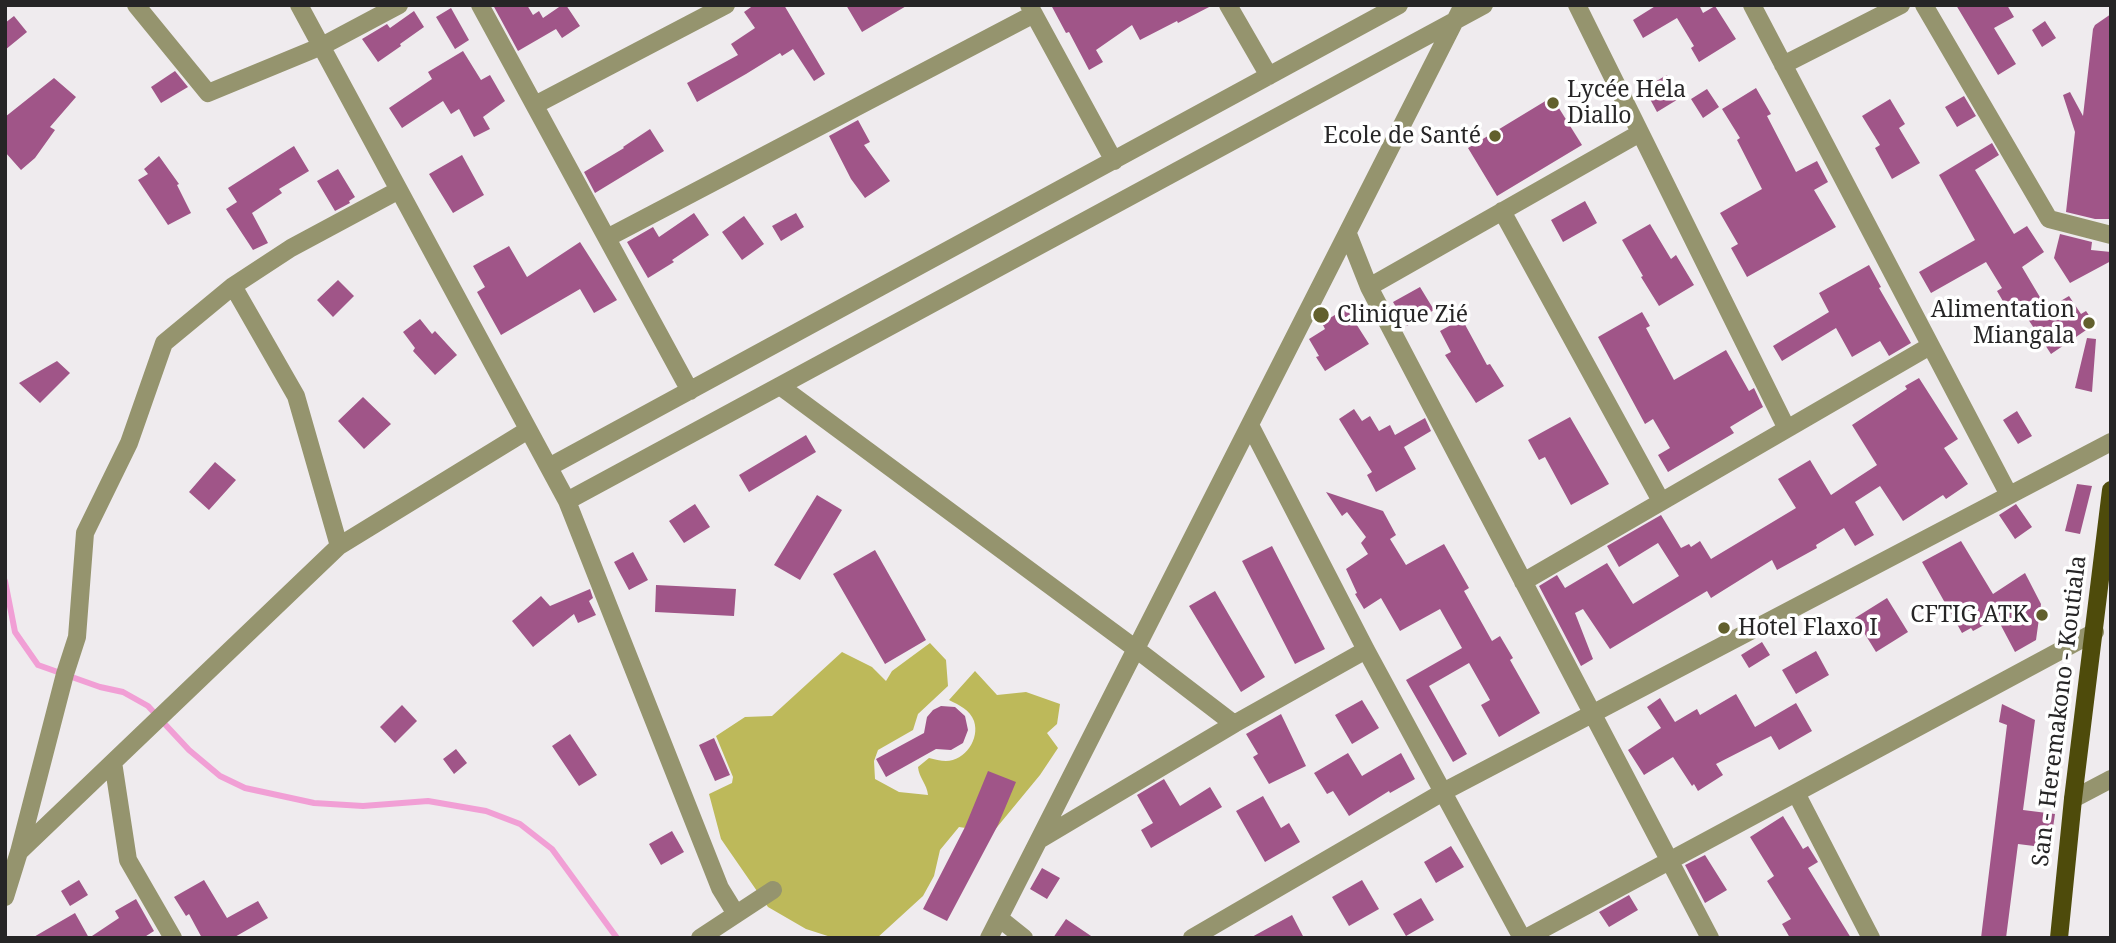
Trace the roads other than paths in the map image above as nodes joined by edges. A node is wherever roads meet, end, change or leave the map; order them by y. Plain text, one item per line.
1 (136, 5) edge
2 (299, 5) edge
3 (400, 5) edge
4 (480, 5) edge
5 (726, 5) edge
6 (1228, 5) edge
7 (1399, 5) edge
8 (1484, 5) edge
9 (1577, 5) edge
10 (1752, 5) edge
11 (1901, 5) edge
12 (1924, 5) edge
13 (1032, 10) edge
14 (1460, 13) edge
15 (322, 47) junction
16 (1783, 65) junction
17 (1269, 76) junction
18 (535, 105) junction
19 (1640, 133) junction
20 (1114, 161) junction
21 (399, 190) junction
22 (1502, 211) junction
23 (1348, 234) junction
24 (2111, 235) edge
25 (607, 238) junction
26 (233, 286) junction
27 (1369, 287) junction
28 (1930, 346) junction
29 (780, 386) junction
30 (690, 391) junction
31 (1250, 425) junction
32 (1787, 429) junction
33 (528, 430) junction
34 (2111, 442) edge
35 (549, 467) junction
36 (2111, 490) edge
37 (2009, 495) junction
38 (567, 501) junction
39 (1661, 501) junction
40 (339, 546) junction
41 (2106, 575) edge
42 (1523, 582) junction
43 (2095, 632) junction
44 (1136, 649) junction
45 (1366, 650) junction
46 (1592, 714) junction
47 (1234, 724) junction
48 (113, 762) junction
49 (2111, 779) edge
50 (1443, 792) junction
51 (1796, 793) junction
52 (2073, 799) junction
53 (1039, 840) junction
54 (12, 856) edge
55 (1669, 861) junction
56 (773, 890) dead end
57 (5, 897) edge
58 (736, 914) junction
59 (999, 918) junction
60 (173, 938) edge
61 (700, 938) edge
62 (989, 938) edge
63 (1024, 938) edge
64 (1192, 938) edge
65 (1524, 938) edge
66 (1710, 938) edge
67 (1871, 938) edge
68 (2059, 938) edge

1 - 15 street
2 - 15 street
3 - 15 street
4 - 18 street
5 - 18 street
6 - 17 street
7 - 17 street
8 - 14 street
9 - 19 street
10 - 16 street
11 - 16 street
12 - 24 street
13 - 20 street
13 - 25 street
14 - 23 street
14 - 29 street
15 - 21 street
16 - 28 street
17 - 20 street
18 - 25 street
19 - 22 street
19 - 32 street
20 - 30 street
21 - 26 street
21 - 33 street
22 - 27 street
22 - 39 street
23 - 27 street
23 - 31 street
25 - 30 street
26 - 40 street
26 - 54 street
27 - 42 street
28 - 32 street
28 - 37 street
29 - 38 street
29 - 44 street
30 - 35 street
31 - 44 street
31 - 45 street
32 - 39 street
33 - 35 street
33 - 40 street
34 - 37 street
35 - 38 street
36 - 41 main road, San - Heremakono - Koutiala
37 - 46 street
38 - 58 street
39 - 42 street
40 - 48 street
41 - 43 main road, San - Heremakono - Koutiala
42 - 46 street
43 - 51 street
43 - 52 main road, San - Heremakono - Koutiala
44 - 47 street
44 - 53 street
45 - 47 street
45 - 50 street
46 - 50 street
46 - 55 street
47 - 53 street
48 - 54 street
48 - 60 street
49 - 52 street
50 - 64 street
50 - 65 street
51 - 55 street
51 - 67 street
52 - 68 main road, San - Heremakono - Koutiala
53 - 59 street
54 - 57 street
55 - 65 street
55 - 66 street
56 - 58 street
58 - 61 street
59 - 62 street
59 - 63 street

